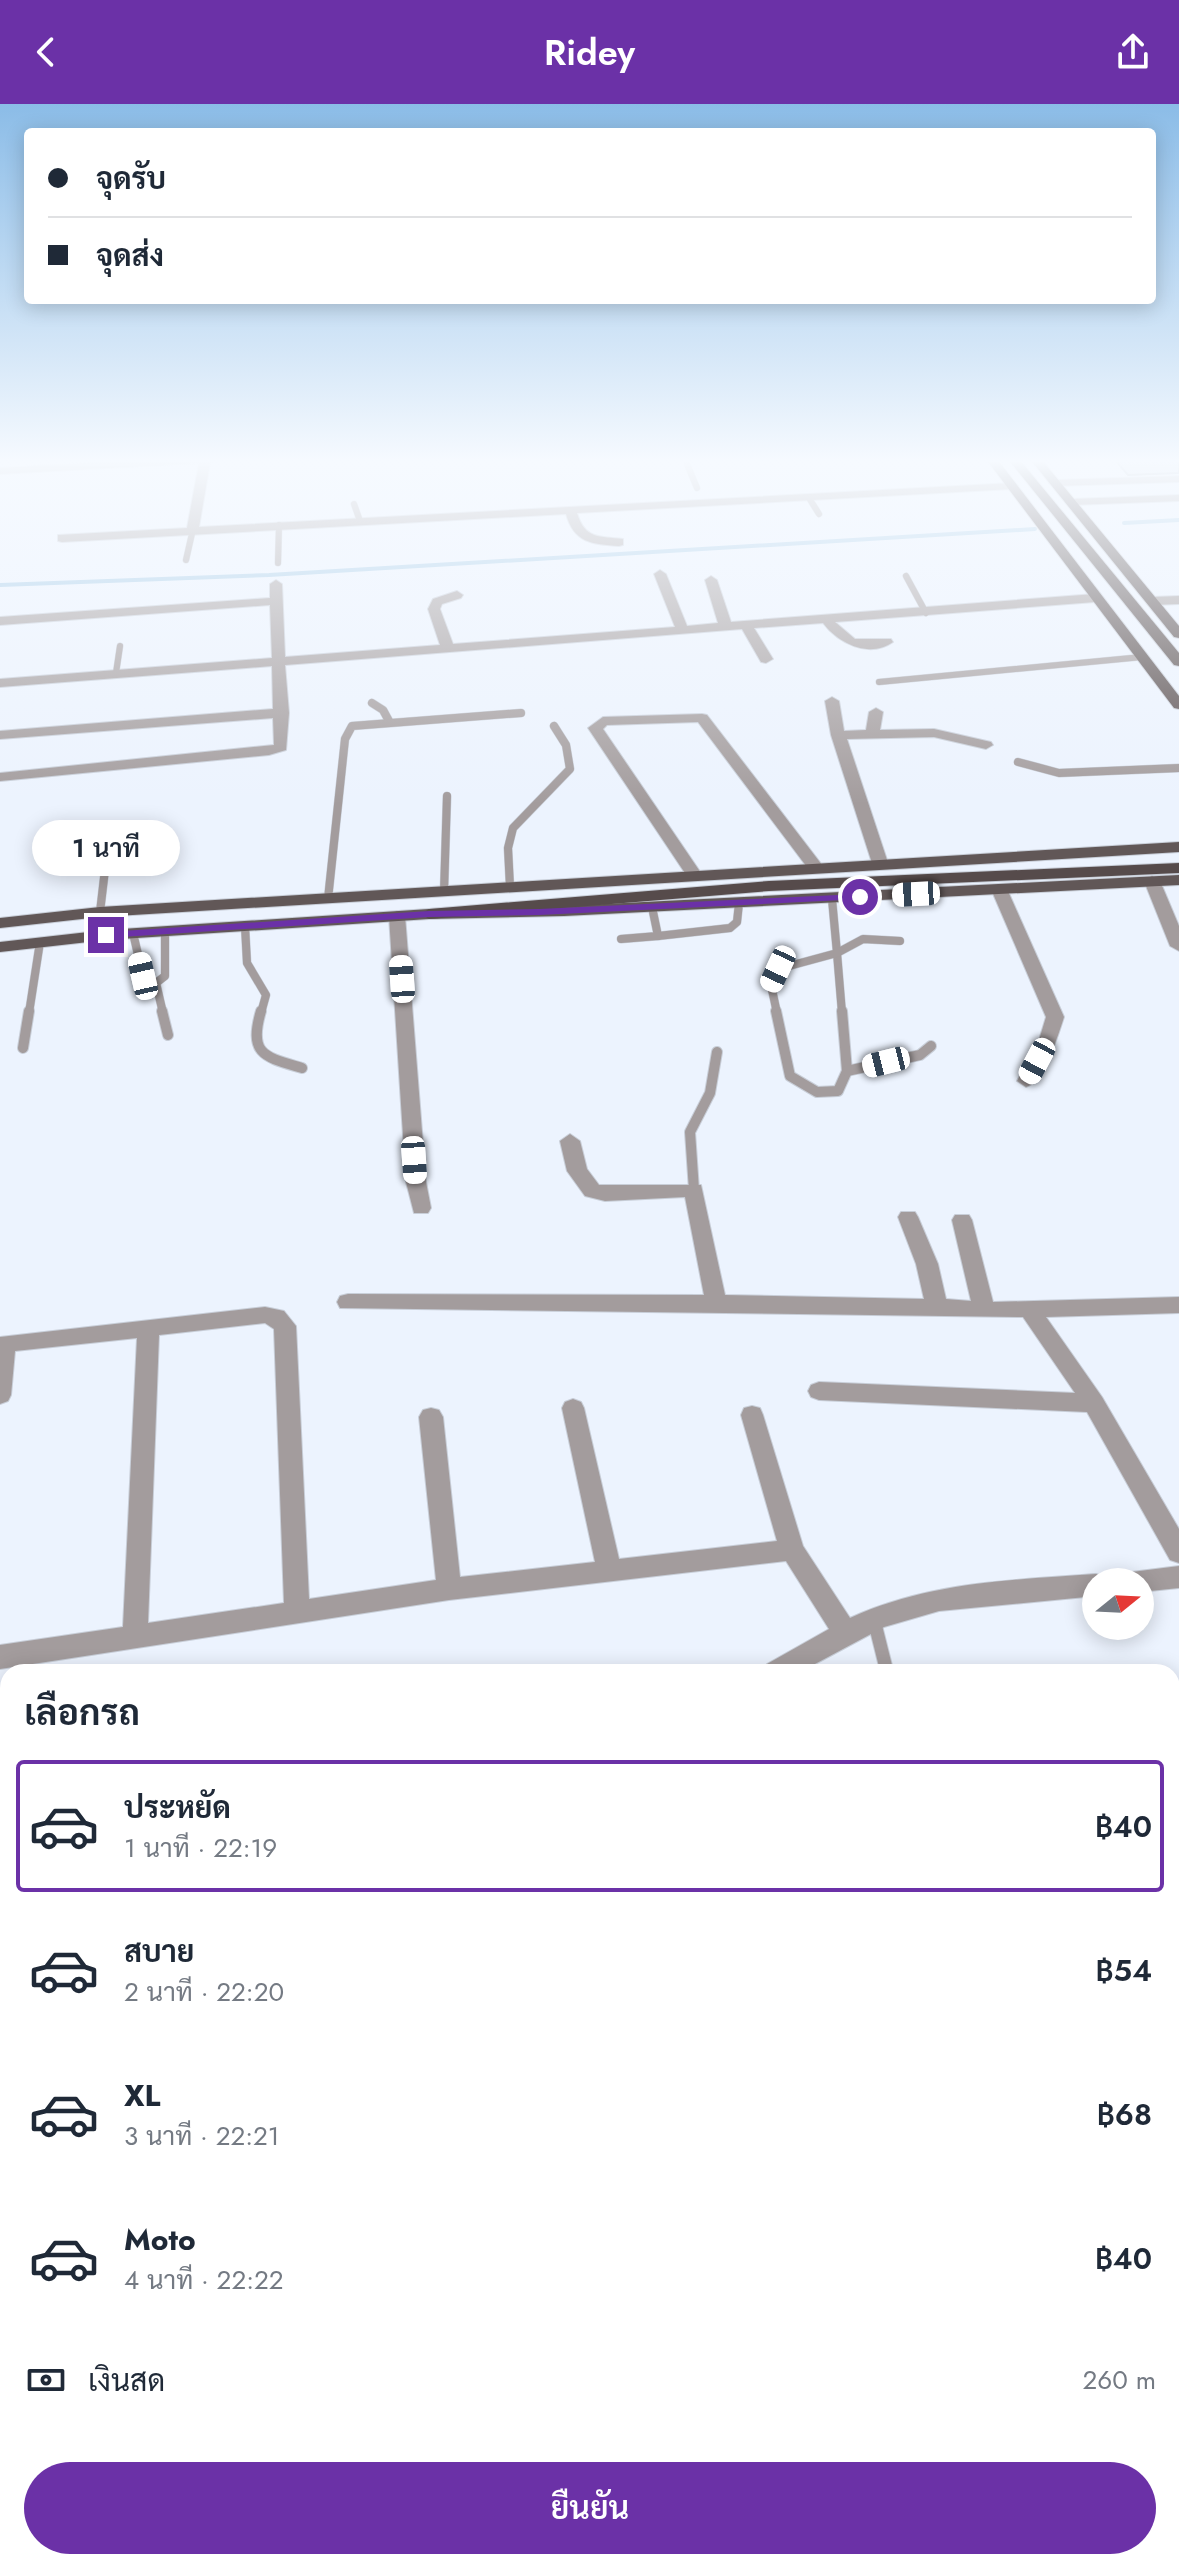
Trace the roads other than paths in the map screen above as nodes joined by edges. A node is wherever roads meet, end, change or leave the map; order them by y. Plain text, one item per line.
1 (660, 574) dead end
2 (1077, 574) edge
3 (1105, 574) edge
4 (1130, 574) edge
5 (906, 576) dead end
6 (711, 580) dead end
7 (276, 584) dead end
8 (457, 595) dead end
9 (1095, 598) junction
10 (1179, 600) edge
11 (276, 601) junction
12 (1152, 601) junction
13 (926, 613) junction
14 (0, 621) edge
15 (828, 621) junction
16 (747, 627) junction
17 (726, 628) junction
18 (683, 631) junction
19 (1179, 634) edge
20 (886, 642) dead end
21 (120, 646) dead end
22 (448, 648) junction
23 (1142, 657) junction
24 (766, 659) dead end
25 (280, 660) junction
26 (1179, 662) edge
27 (116, 673) junction
28 (879, 682) dead end
29 (0, 683) edge
30 (832, 701) dead end
31 (372, 703) dead end
32 (1179, 705) edge
33 (876, 712) dead end
34 (282, 713) junction
35 (521, 713) dead end
36 (389, 721) junction
37 (554, 726) dead end
38 (872, 734) junction
39 (0, 735) edge
40 (838, 735) junction
41 (986, 745) dead end
42 (1018, 762) dead end
43 (1179, 768) edge
44 (0, 777) edge
45 (447, 796) dead end
46 (108, 844) dead end
47 (1179, 847) edge
48 (880, 863) junction
49 (816, 868) junction
50 (1179, 868) edge
51 (695, 876) junction
52 (1179, 880) edge
53 (1152, 881) junction
54 (510, 887) junction
55 (999, 889) junction
56 (444, 892) junction
57 (328, 899) junction
58 (832, 899) junction
59 (739, 903) junction
60 (652, 907) junction
61 (100, 912) junction
62 (429, 914) junction
63 (397, 916) junction
64 (0, 923) edge
65 (245, 926) junction
66 (165, 931) junction
67 (133, 933) junction
68 (658, 936) junction
69 (621, 939) dead end
70 (900, 941) dead end
71 (40, 942) junction
72 (1179, 946) edge
73 (0, 947) edge
74 (837, 953) junction
75 (156, 983) junction
76 (168, 1035) dead end
77 (931, 1046) dead end
78 (23, 1048) dead end
79 (717, 1052) dead end
80 (302, 1068) dead end
81 (847, 1071) junction
82 (1026, 1081) dead end
83 (570, 1141) dead end
84 (694, 1190) junction
85 (421, 1208) dead end
86 (908, 1217) dead end
87 (962, 1220) dead end
88 (348, 1302) dead end
89 (716, 1304) junction
90 (1179, 1305) edge
91 (937, 1307) junction
92 (1029, 1309) junction
93 (984, 1310) junction
94 (148, 1328) junction
95 (2, 1344) edge
96 (819, 1391) dead end
97 (0, 1395) edge
98 (1094, 1403) junction
99 (573, 1408) dead end
100 (752, 1415) dead end
101 (431, 1417) dead end
102 (792, 1550) junction
103 (1179, 1552) edge
104 (609, 1570) junction
105 (1179, 1577) edge
106 (1154, 1579) edge
107 (1082, 1586) edge
108 (449, 1589) junction
109 (297, 1611) junction
110 (874, 1620) junction
111 (845, 1632) junction
112 (135, 1635) junction
113 (0, 1657) edge
114 (790, 1664) edge
115 (885, 1664) edge

1 - 18 street
2 - 9 highway
3 - 26 highway
4 - 12 highway
5 - 13 lane
6 - 17 street
7 - 11 street
8 - 22 street
9 - 13 street
9 - 23 highway
10 - 12 street
11 - 14 street
11 - 25 street
12 - 19 highway
13 - 15 street
15 - 16 street
15 - 20 street
16 - 17 street
16 - 24 street
17 - 18 street
18 - 22 street
21 - 27 lane
22 - 25 street
23 - 28 lane
23 - 32 highway
25 - 27 street
25 - 34 street
27 - 29 street
30 - 40 street
31 - 36 lane
33 - 38 street
34 - 39 street
34 - 44 street
35 - 36 lane
36 - 57 lane
37 - 54 lane
38 - 40 street
38 - 41 street
40 - 48 street
42 - 43 lane
45 - 56 lane
46 - 61 lane
47 - 48 main road
48 - 49 main road
49 - 51 main road
49 - 51 street
50 - 62 highway
51 - 54 main road
52 - 53 main road
53 - 55 main road
53 - 72 street
54 - 56 main road
55 - 58 main road
55 - 82 street
56 - 57 main road
57 - 61 main road
58 - 59 main road
58 - 74 lane
59 - 60 main road
59 - 68 lane
60 - 62 main road
60 - 68 lane
61 - 64 main road
62 - 63 main road
63 - 65 main road
63 - 85 street
65 - 66 main road
65 - 80 lane
66 - 67 main road
66 - 75 lane
67 - 71 main road
67 - 75 lane
68 - 69 lane
70 - 74 lane
71 - 73 main road
71 - 78 lane
74 - 81 lane
74 - 81 lane
75 - 76 lane
77 - 81 lane
79 - 84 lane
83 - 84 street
84 - 89 street
86 - 91 street
87 - 93 street
88 - 89 street
89 - 91 street
90 - 92 street
91 - 93 street
92 - 93 street
92 - 98 street
94 - 95 street
94 - 109 street
94 - 112 street
95 - 97 street
96 - 98 street
98 - 103 street
99 - 104 street
100 - 102 street
101 - 108 street
102 - 104 street
102 - 111 street
104 - 108 street
105 - 106 street
107 - 110 street
108 - 109 street
109 - 112 street
110 - 111 street
110 - 115 lane
111 - 114 street
112 - 113 street

